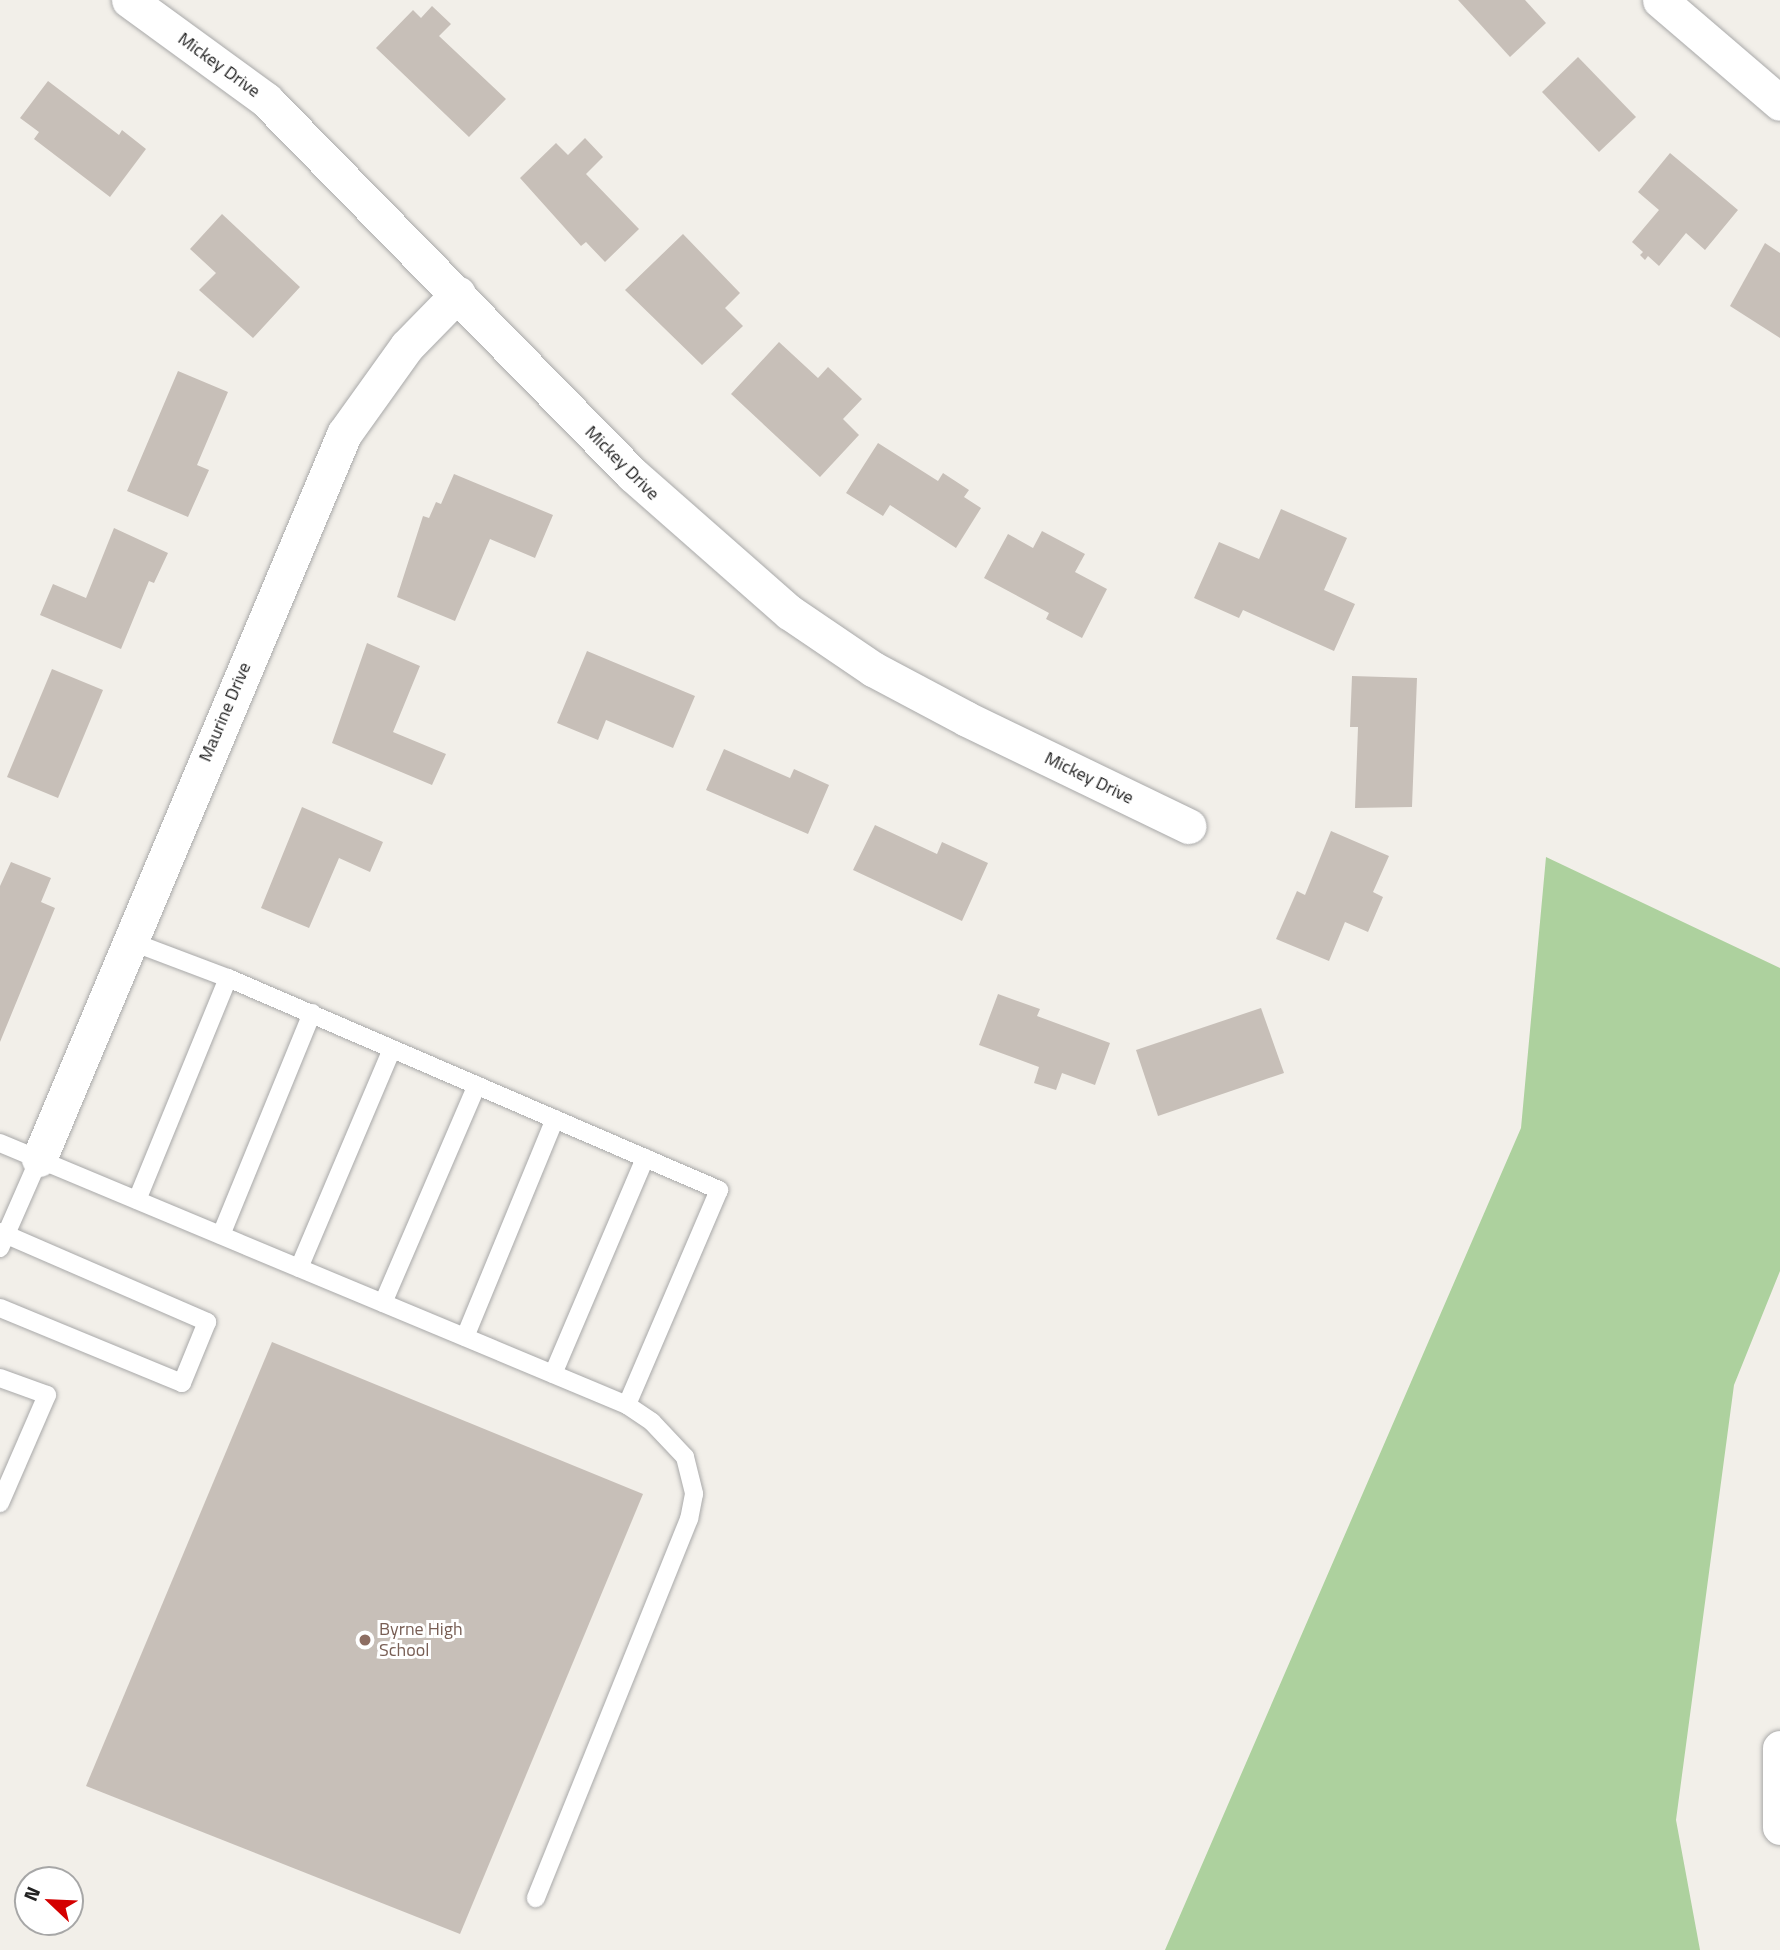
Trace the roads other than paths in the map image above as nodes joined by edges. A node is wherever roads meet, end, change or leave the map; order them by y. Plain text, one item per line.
1 (129, 0) edge
2 (1675, 6) edge
3 (1780, 103) edge
4 (458, 294) junction
5 (1188, 826) dead end
6 (130, 941) junction
7 (229, 978) junction
8 (312, 1013) junction
9 (392, 1049) junction
10 (477, 1085) junction
11 (555, 1119) junction
12 (0, 1143) edge
13 (645, 1158) junction
14 (39, 1159) junction
15 (137, 1200) junction
16 (221, 1235) junction
17 (2, 1238) edge
18 (299, 1268) junction
19 (383, 1303) junction
20 (0, 1308) edge
21 (465, 1337) junction
22 (553, 1374) junction
23 (0, 1378) edge
24 (627, 1405) junction
25 (0, 1503) edge
26 (1780, 1748) edge
27 (1780, 1827) edge
28 (536, 1898) dead end

1 - 4 street, Mickey Drive
2 - 3 street
4 - 5 street, Mickey Drive
4 - 6 street, Maurine Drive
6 - 7 lane
6 - 14 street, Maurine Drive
7 - 8 lane
7 - 15 lane
8 - 9 lane
8 - 16 lane
9 - 10 lane
9 - 18 lane
10 - 11 lane
10 - 19 lane
11 - 13 lane
11 - 21 lane
12 - 14 lane
13 - 22 lane
13 - 24 lane
14 - 15 lane
14 - 17 lane
15 - 16 lane
16 - 18 lane
17 - 20 lane
18 - 19 lane
19 - 21 lane
21 - 22 lane
22 - 24 lane
23 - 25 lane
24 - 28 lane
26 - 27 street

